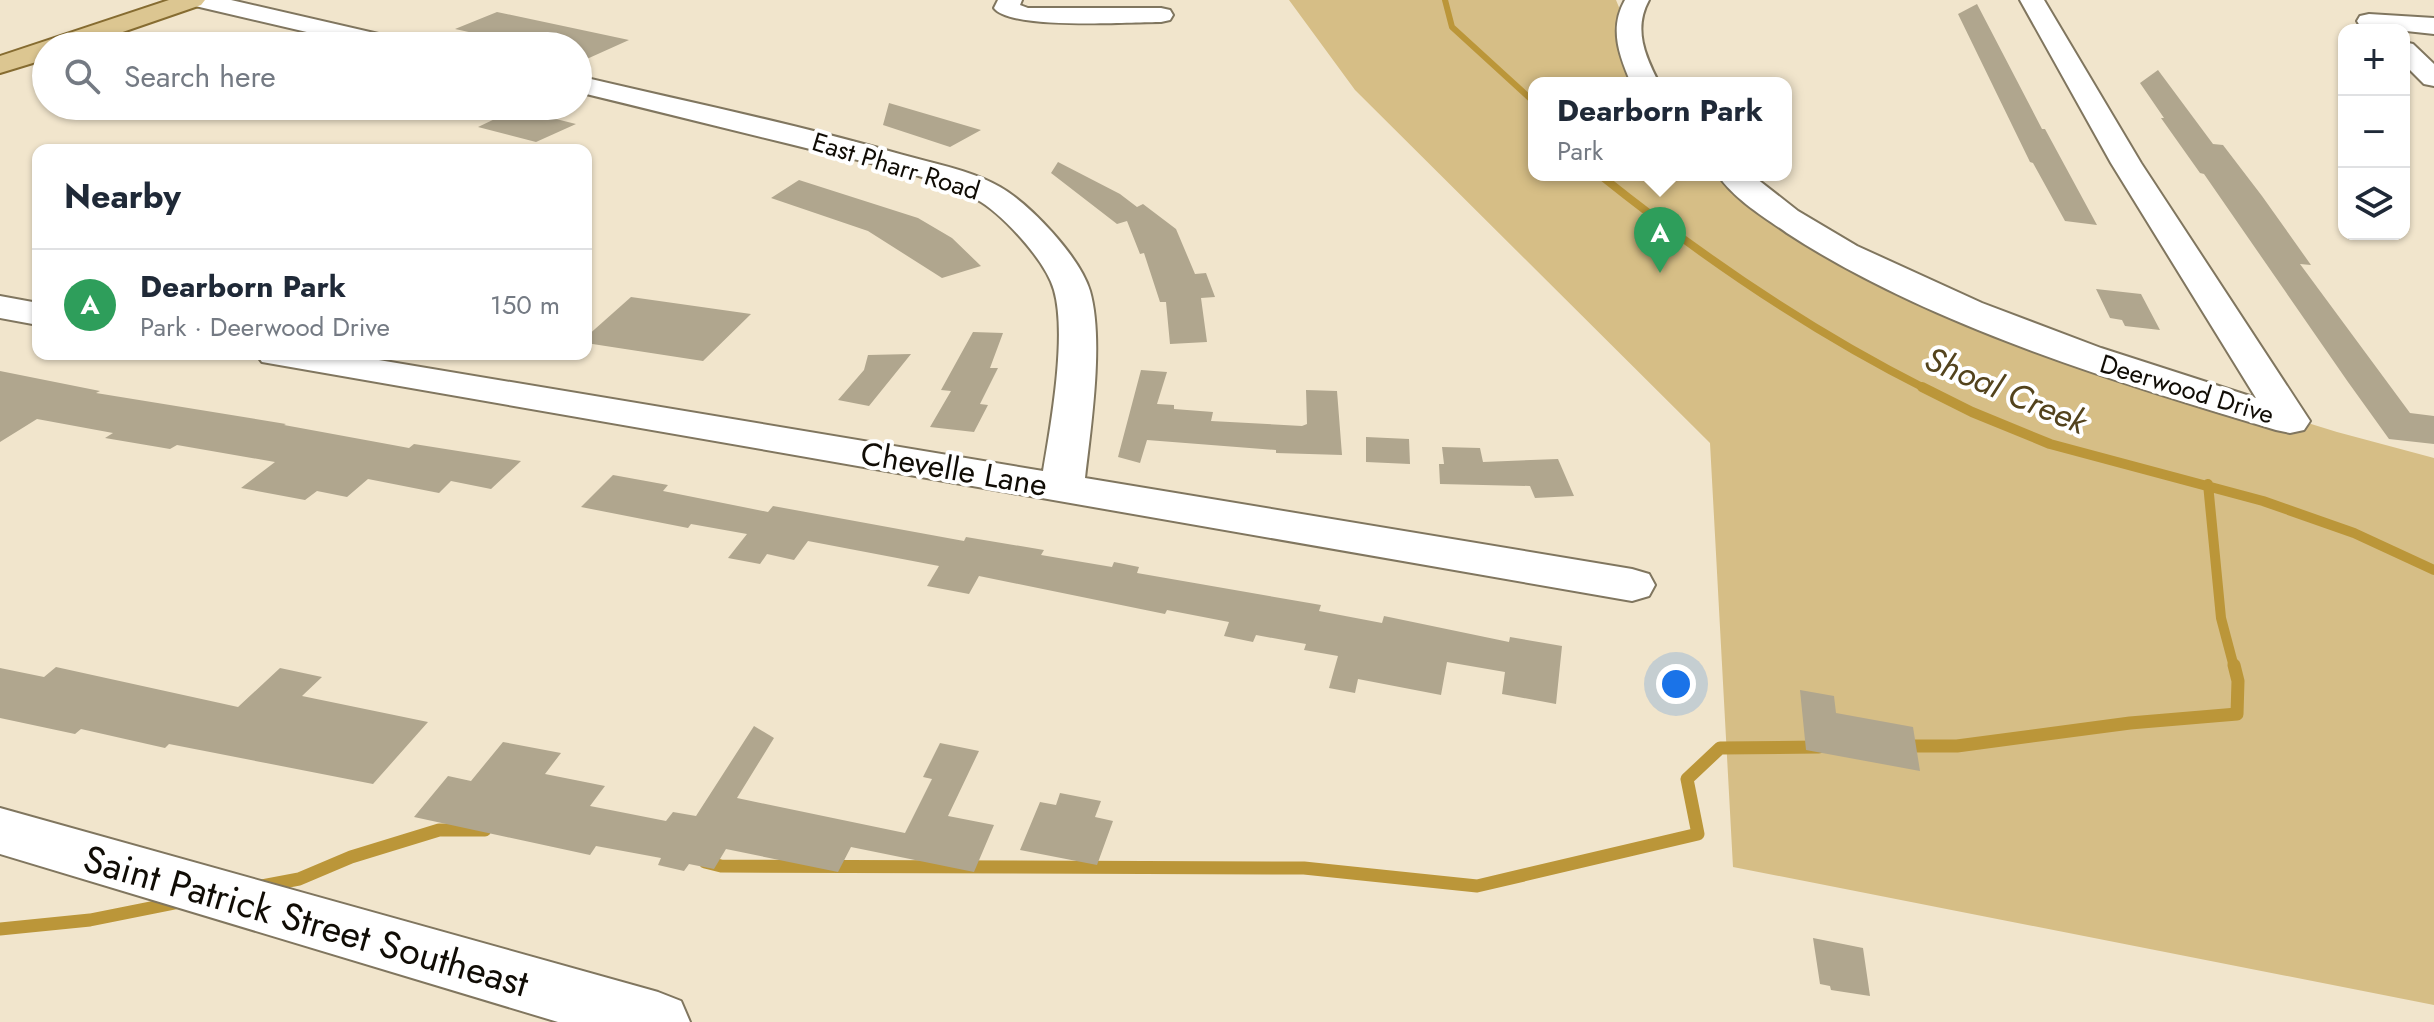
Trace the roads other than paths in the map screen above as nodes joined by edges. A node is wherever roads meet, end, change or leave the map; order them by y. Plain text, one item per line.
1 (193, 0) edge
2 (199, 0) edge
3 (1637, 0) edge
4 (2032, 0) edge
5 (2346, 0) edge
6 (1002, 12) edge
7 (1161, 15) dead end
8 (2372, 24) edge
9 (2410, 26) edge
10 (2434, 26) edge
11 (98, 32) edge
12 (339, 32) edge
13 (32, 55) edge
14 (2410, 56) edge
15 (0, 65) edge
16 (1642, 77) edge
17 (2434, 78) edge
18 (592, 87) edge
19 (1741, 181) edge
20 (0, 307) edge
21 (32, 313) edge
22 (310, 360) edge
23 (1062, 488) junction
24 (1632, 585) dead end
25 (0, 831) edge
26 (630, 1019) edge

1 - 11 main road
2 - 12 street
3 - 16 street
4 - 19 street, Deerwood Drive
5 - 8 street
6 - 7 street
9 - 10 street
13 - 15 main road
14 - 17 street
18 - 23 street, East Pharr Road
20 - 21 street
22 - 23 street, Chevelle Lane
23 - 24 street, Chevelle Lane
25 - 26 street, Saint Patrick Street Southeast

